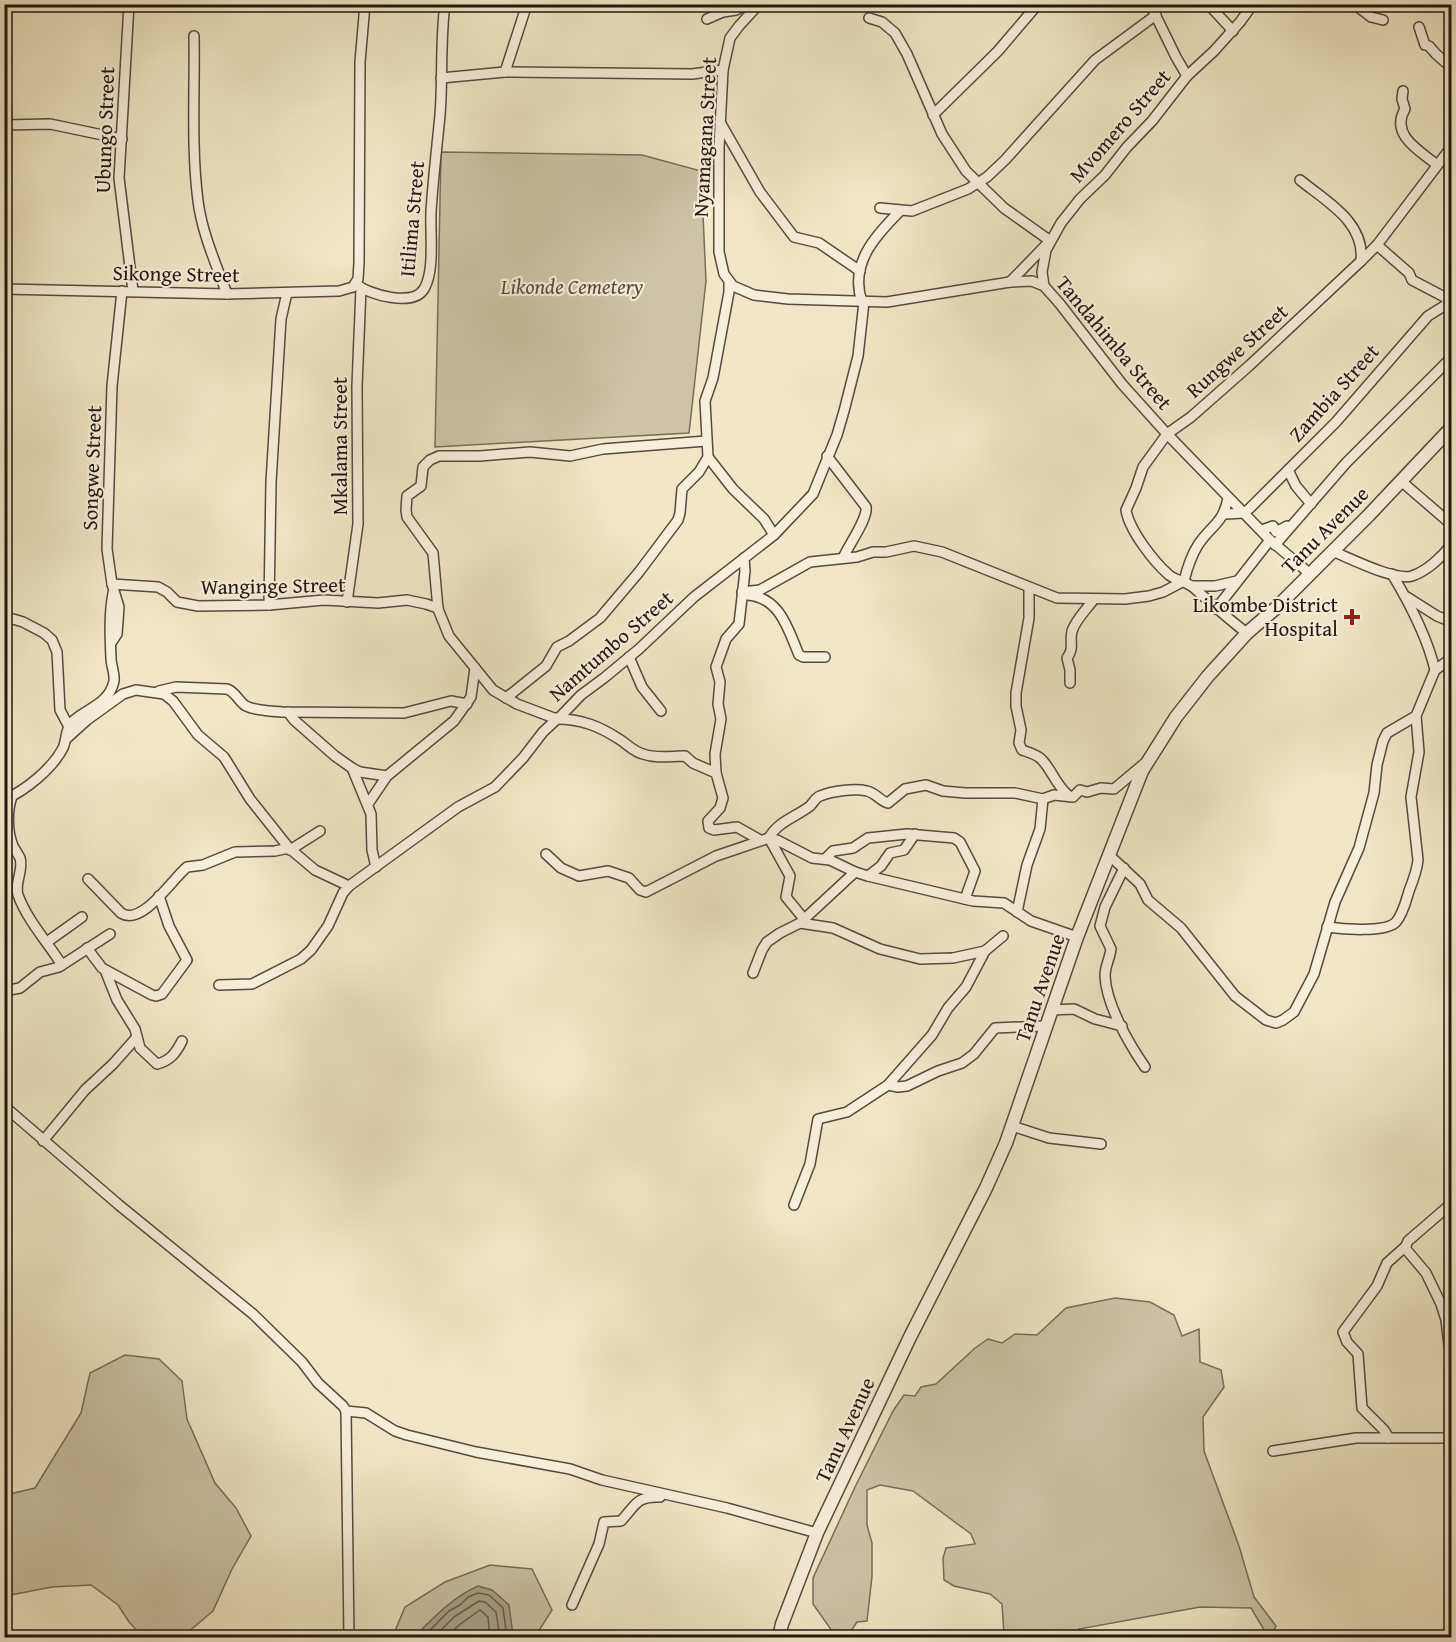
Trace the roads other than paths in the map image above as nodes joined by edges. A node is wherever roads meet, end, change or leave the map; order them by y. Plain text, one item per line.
1 (129, 4) edge
2 (365, 4) edge
3 (445, 4) edge
4 (527, 4) edge
5 (1038, 4) edge
6 (1150, 4) edge
7 (1208, 4) edge
8 (1253, 4) edge
9 (1354, 4) edge
10 (745, 5) edge
11 (756, 8) edge
12 (1156, 15) junction
13 (869, 18) dead end
14 (707, 19) dead end
15 (1383, 20) dead end
16 (1419, 27) dead end
17 (1233, 31) junction
18 (194, 36) dead end
19 (1452, 68) edge
20 (723, 70) junction
21 (505, 72) junction
22 (1187, 76) junction
23 (441, 78) junction
24 (1403, 91) dead end
25 (933, 115) junction
26 (720, 121) junction
27 (4, 125) edge
28 (122, 139) junction
29 (1452, 146) edge
30 (1436, 164) junction
31 (1300, 180) dead end
32 (980, 183) junction
33 (880, 208) dead end
34 (900, 211) junction
35 (1048, 242) junction
36 (1377, 245) junction
37 (1361, 261) junction
38 (861, 271) junction
39 (729, 281) junction
40 (1010, 282) junction
41 (359, 286) junction
42 (1044, 286) junction
43 (4, 289) edge
44 (122, 291) junction
45 (133, 291) junction
46 (287, 293) junction
47 (226, 294) junction
48 (1452, 301) edge
49 (863, 302) junction
50 (1452, 357) edge
51 (1452, 427) edge
52 (1167, 434) junction
53 (706, 441) junction
54 (827, 456) junction
55 (708, 458) junction
56 (1288, 470) junction
57 (1401, 481) junction
58 (1228, 498) junction
59 (1311, 504) junction
60 (1244, 513) junction
61 (1225, 514) junction
62 (1294, 522) junction
63 (1452, 525) edge
64 (1262, 531) junction
65 (774, 535) junction
66 (1273, 542) junction
67 (1452, 544) edge
68 (1332, 551) junction
69 (1448, 555) edge
70 (744, 558) junction
71 (843, 558) junction
72 (1310, 573) junction
73 (722, 574) junction
74 (1392, 574) junction
75 (744, 579) junction
76 (1238, 581) junction
77 (1188, 584) junction
78 (113, 587) junction
79 (1029, 588) junction
80 (742, 594) junction
81 (1405, 596) junction
82 (1094, 599) junction
83 (347, 602) junction
84 (269, 605) junction
85 (438, 609) junction
86 (1216, 609) junction
87 (4, 621) edge
88 (1452, 622) edge
89 (1247, 633) junction
90 (629, 657) junction
91 (825, 657) dead end
92 (1452, 658) edge
93 (474, 668) junction
94 (1435, 670) junction
95 (1070, 683) dead end
96 (155, 692) junction
97 (506, 698) junction
98 (467, 704) junction
99 (661, 711) dead end
100 (288, 712) junction
101 (1416, 716) junction
102 (558, 719) junction
103 (69, 727) junction
104 (66, 739) junction
105 (1149, 760) junction
106 (352, 768) junction
107 (716, 773) junction
108 (387, 776) junction
109 (1068, 796) junction
110 (8, 798) edge
111 (1043, 799) junction
112 (368, 804) junction
113 (320, 831) dead end
114 (915, 834) junction
115 (764, 839) junction
116 (290, 849) junction
117 (546, 854) dead end
118 (1109, 855) junction
119 (825, 859) junction
120 (376, 867) junction
121 (1124, 868) junction
122 (855, 872) junction
123 (868, 876) junction
124 (88, 879) dead end
125 (349, 886) junction
126 (159, 896) junction
127 (965, 899) junction
128 (1017, 912) junction
129 (82, 917) dead end
130 (802, 921) junction
131 (1327, 927) junction
132 (110, 934) dead end
133 (1004, 936) dead end
134 (1077, 937) junction
135 (47, 942) junction
136 (87, 948) junction
137 (985, 951) junction
138 (62, 965) junction
139 (105, 970) junction
140 (753, 973) dead end
141 (219, 985) dead end
142 (4, 991) edge
143 (1051, 1010) junction
144 (1045, 1026) junction
145 (1122, 1026) junction
146 (137, 1037) junction
147 (182, 1041) dead end
148 (1145, 1067) dead end
149 (888, 1085) junction
150 (4, 1106) edge
151 (1012, 1126) junction
152 (43, 1141) junction
153 (1101, 1144) dead end
154 (1452, 1203) edge
155 (794, 1205) dead end
156 (1406, 1246) junction
157 (1452, 1349) edge
158 (346, 1411) junction
159 (1389, 1438) junction
160 (1452, 1438) edge
161 (1273, 1451) dead end
162 (671, 1496) junction
163 (817, 1533) junction
164 (572, 1605) dead end
165 (349, 1638) edge
166 (779, 1638) edge

1 - 28 street, Ubungo Street
2 - 41 street, Mkalama Street
3 - 23 street, Itilima Street
4 - 21 street
5 - 25 street
6 - 12 street
7 - 17 street
8 - 17 street, Mvomero Street
9 - 15 street
10 - 11 street
10 - 14 street
11 - 20 street, Nyamagana Street
12 - 22 street
12 - 32 street
13 - 25 street
16 - 19 street
17 - 22 street, Mvomero Street
18 - 47 street
20 - 21 street
20 - 26 street, Nyamagana Street
21 - 23 street
22 - 35 street, Mvomero Street
23 - 41 street, Itilima Street
24 - 30 street
25 - 32 street
26 - 38 street
26 - 39 street, Nyamagana Street
27 - 28 street
28 - 45 street, Ubungo Street
29 - 30 street, Rungwe Street
30 - 36 street, Rungwe Street
31 - 37 street
32 - 34 street
32 - 35 street
33 - 34 street
34 - 38 street
35 - 40 street
35 - 42 street, Mvomero Street
36 - 37 street, Rungwe Street
36 - 48 street
37 - 52 street, Rungwe Street
38 - 49 street, Namtumbo Street
39 - 49 street, Tandahimba Street
39 - 53 street
40 - 42 street, Tandahimba Street
40 - 49 street, Tandahimba Street
41 - 46 street, Sikonge Street
41 - 83 street, Mkalama Street
42 - 52 street, Tandahimba Street
43 - 44 street, Sikonge Street
44 - 45 street, Sikonge Street
44 - 78 street, Songwe Street
45 - 47 street, Sikonge Street
46 - 47 street, Sikonge Street
46 - 84 street
48 - 56 street, Zambia Street
49 - 54 street, Namtumbo Street
50 - 59 street
51 - 57 street, Tanu Avenue
52 - 58 street, Tandahimba Street
52 - 77 street, Rungwe Street
53 - 55 street
53 - 85 street, Namtumbo Street
54 - 65 street, Namtumbo Street
54 - 71 street
55 - 65 street
55 - 97 street
56 - 59 street
56 - 60 street, Zambia Street
57 - 63 street
57 - 68 street, Tanu Avenue
58 - 60 street, Tandahimba Street
58 - 61 street
59 - 62 street
60 - 61 street
60 - 64 street, Tandahimba Street
61 - 77 street
62 - 64 street
62 - 66 street
64 - 66 street, Tandahimba Street
65 - 70 street, Namtumbo Street
66 - 72 street, Tandahimba Street
66 - 76 street
67 - 69 street
68 - 72 street, Tanu Avenue
68 - 74 street
69 - 74 street
70 - 73 street, Namtumbo Street
70 - 75 street
71 - 79 street
71 - 80 street
72 - 89 street, Tanu Avenue
73 - 75 street
73 - 90 street, Namtumbo Street
74 - 81 street
75 - 80 street
76 - 77 street
76 - 86 street
77 - 82 street
77 - 86 street, Rungwe Street
78 - 84 street, Wanginge Street
78 - 103 street, Songwe Street
79 - 82 street
79 - 109 street
80 - 91 street
80 - 107 street
81 - 88 street
81 - 94 street
82 - 95 street
83 - 84 street, Wanginge Street
83 - 85 street, Wanginge Street
85 - 93 street, Namtumbo Street
86 - 89 street, Rungwe Street
87 - 103 street
89 - 105 street, Tanu Avenue
90 - 99 street
90 - 102 street, Namtumbo Street
92 - 94 street
93 - 97 street, Namtumbo Street
93 - 98 street
94 - 101 street
96 - 100 street
96 - 104 street
96 - 116 street
97 - 102 street, Namtumbo Street
98 - 100 street
98 - 108 street
100 - 106 street
101 - 131 street
101 - 131 street
102 - 107 street
102 - 120 street
103 - 104 street
104 - 110 street
105 - 109 street
105 - 118 street, Tanu Avenue
106 - 108 street
106 - 112 street
107 - 115 street
108 - 112 street
109 - 111 street
110 - 135 street
111 - 115 street
111 - 128 street
112 - 120 street
113 - 116 street
114 - 119 street
114 - 123 street
114 - 127 street
115 - 117 street
115 - 119 street
115 - 130 street
116 - 125 street
116 - 126 street
118 - 121 street
118 - 134 street, Tanu Avenue
119 - 122 street
120 - 125 street
121 - 131 street
121 - 145 street
122 - 123 street
122 - 130 street
123 - 127 street
124 - 126 street
125 - 141 street
126 - 139 street
127 - 128 street
128 - 134 street
129 - 135 street
130 - 137 street
130 - 140 street
132 - 136 street
133 - 137 street
134 - 143 street, Tanu Avenue
135 - 138 street
136 - 138 street
136 - 139 street
137 - 149 street
138 - 142 street
139 - 146 street
143 - 144 street, Tanu Avenue
143 - 145 street
144 - 149 street
144 - 151 street, Tanu Avenue
145 - 148 street
146 - 147 street
146 - 152 street
149 - 155 street
150 - 152 street
151 - 153 street
151 - 163 street, Tanu Avenue
152 - 158 street
154 - 156 street
156 - 157 street
156 - 159 street
158 - 162 street
158 - 165 street
159 - 160 street
159 - 161 street
162 - 163 street
162 - 164 street
163 - 166 street, Tanu Avenue

